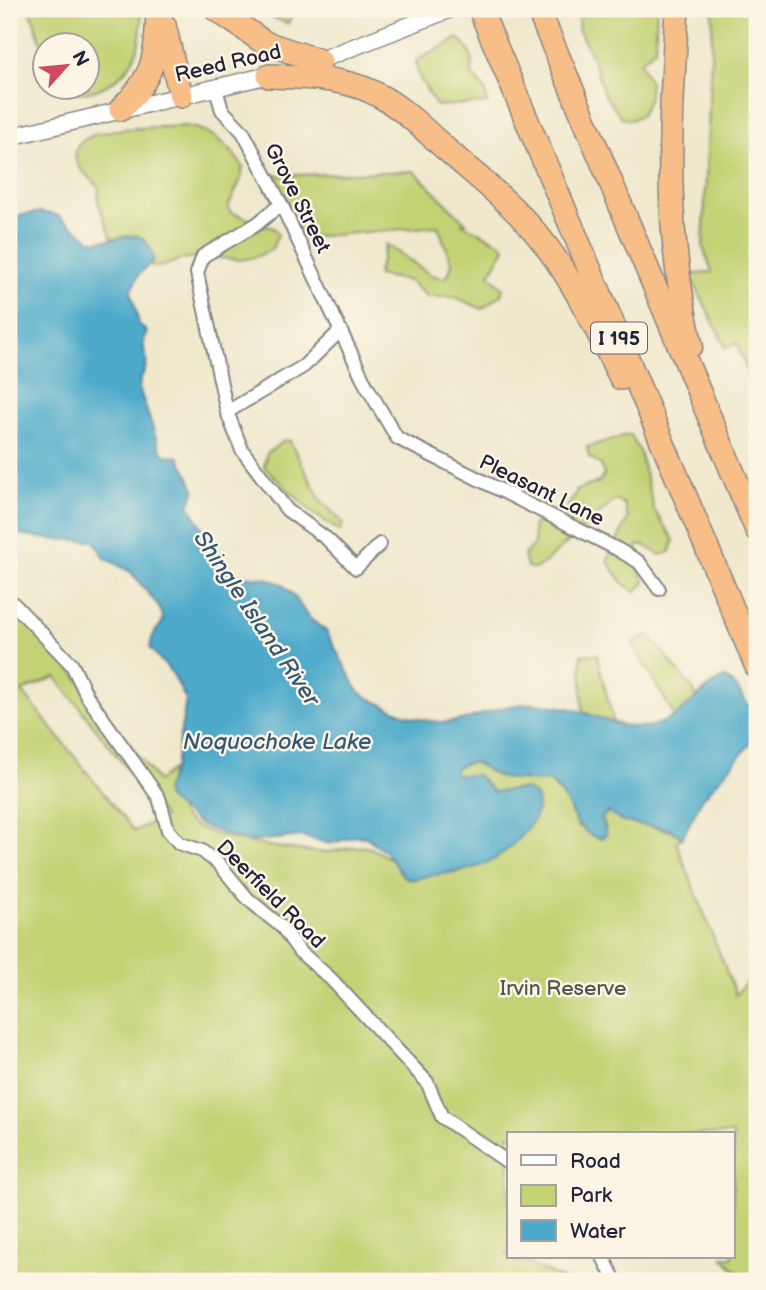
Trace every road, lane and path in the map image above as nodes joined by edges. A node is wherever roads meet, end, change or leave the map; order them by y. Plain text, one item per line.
1 (159, 9) edge
2 (216, 9) edge
3 (538, 9) edge
4 (677, 9) edge
5 (449, 10) edge
6 (480, 10) edge
7 (320, 61) junction
8 (269, 76) junction
9 (216, 89) junction
10 (181, 96) junction
11 (121, 109) junction
12 (9, 137) edge
13 (281, 204) junction
14 (341, 330) junction
15 (707, 409) junction
16 (226, 412) junction
17 (397, 438) joint
18 (688, 500) junction
19 (757, 530) edge
20 (380, 544) dead end
21 (659, 589) dead end
22 (9, 599) edge
23 (757, 667) edge
24 (507, 1162) edge
25 (604, 1258) edge
26 (615, 1281) edge

1 - 10 highway
1 - 11 highway
2 - 7 highway
3 - 15 highway, I 195
4 - 15 highway
5 - 7 street, Reed Road
6 - 18 highway, I 195
7 - 8 street, Reed Road
8 - 9 street, Reed Road
8 - 18 highway
9 - 10 street, Reed Road
9 - 13 street, Grove Street
10 - 11 street, Reed Road
11 - 12 street, Reed Road
13 - 14 street, Grove Street
13 - 16 street
14 - 16 street
14 - 17 street, Grove Street
15 - 19 highway, I 195
16 - 20 street
17 - 21 street, Pleasant Lane
18 - 23 highway, I 195
22 - 24 street, Deerfield Road
25 - 26 street

